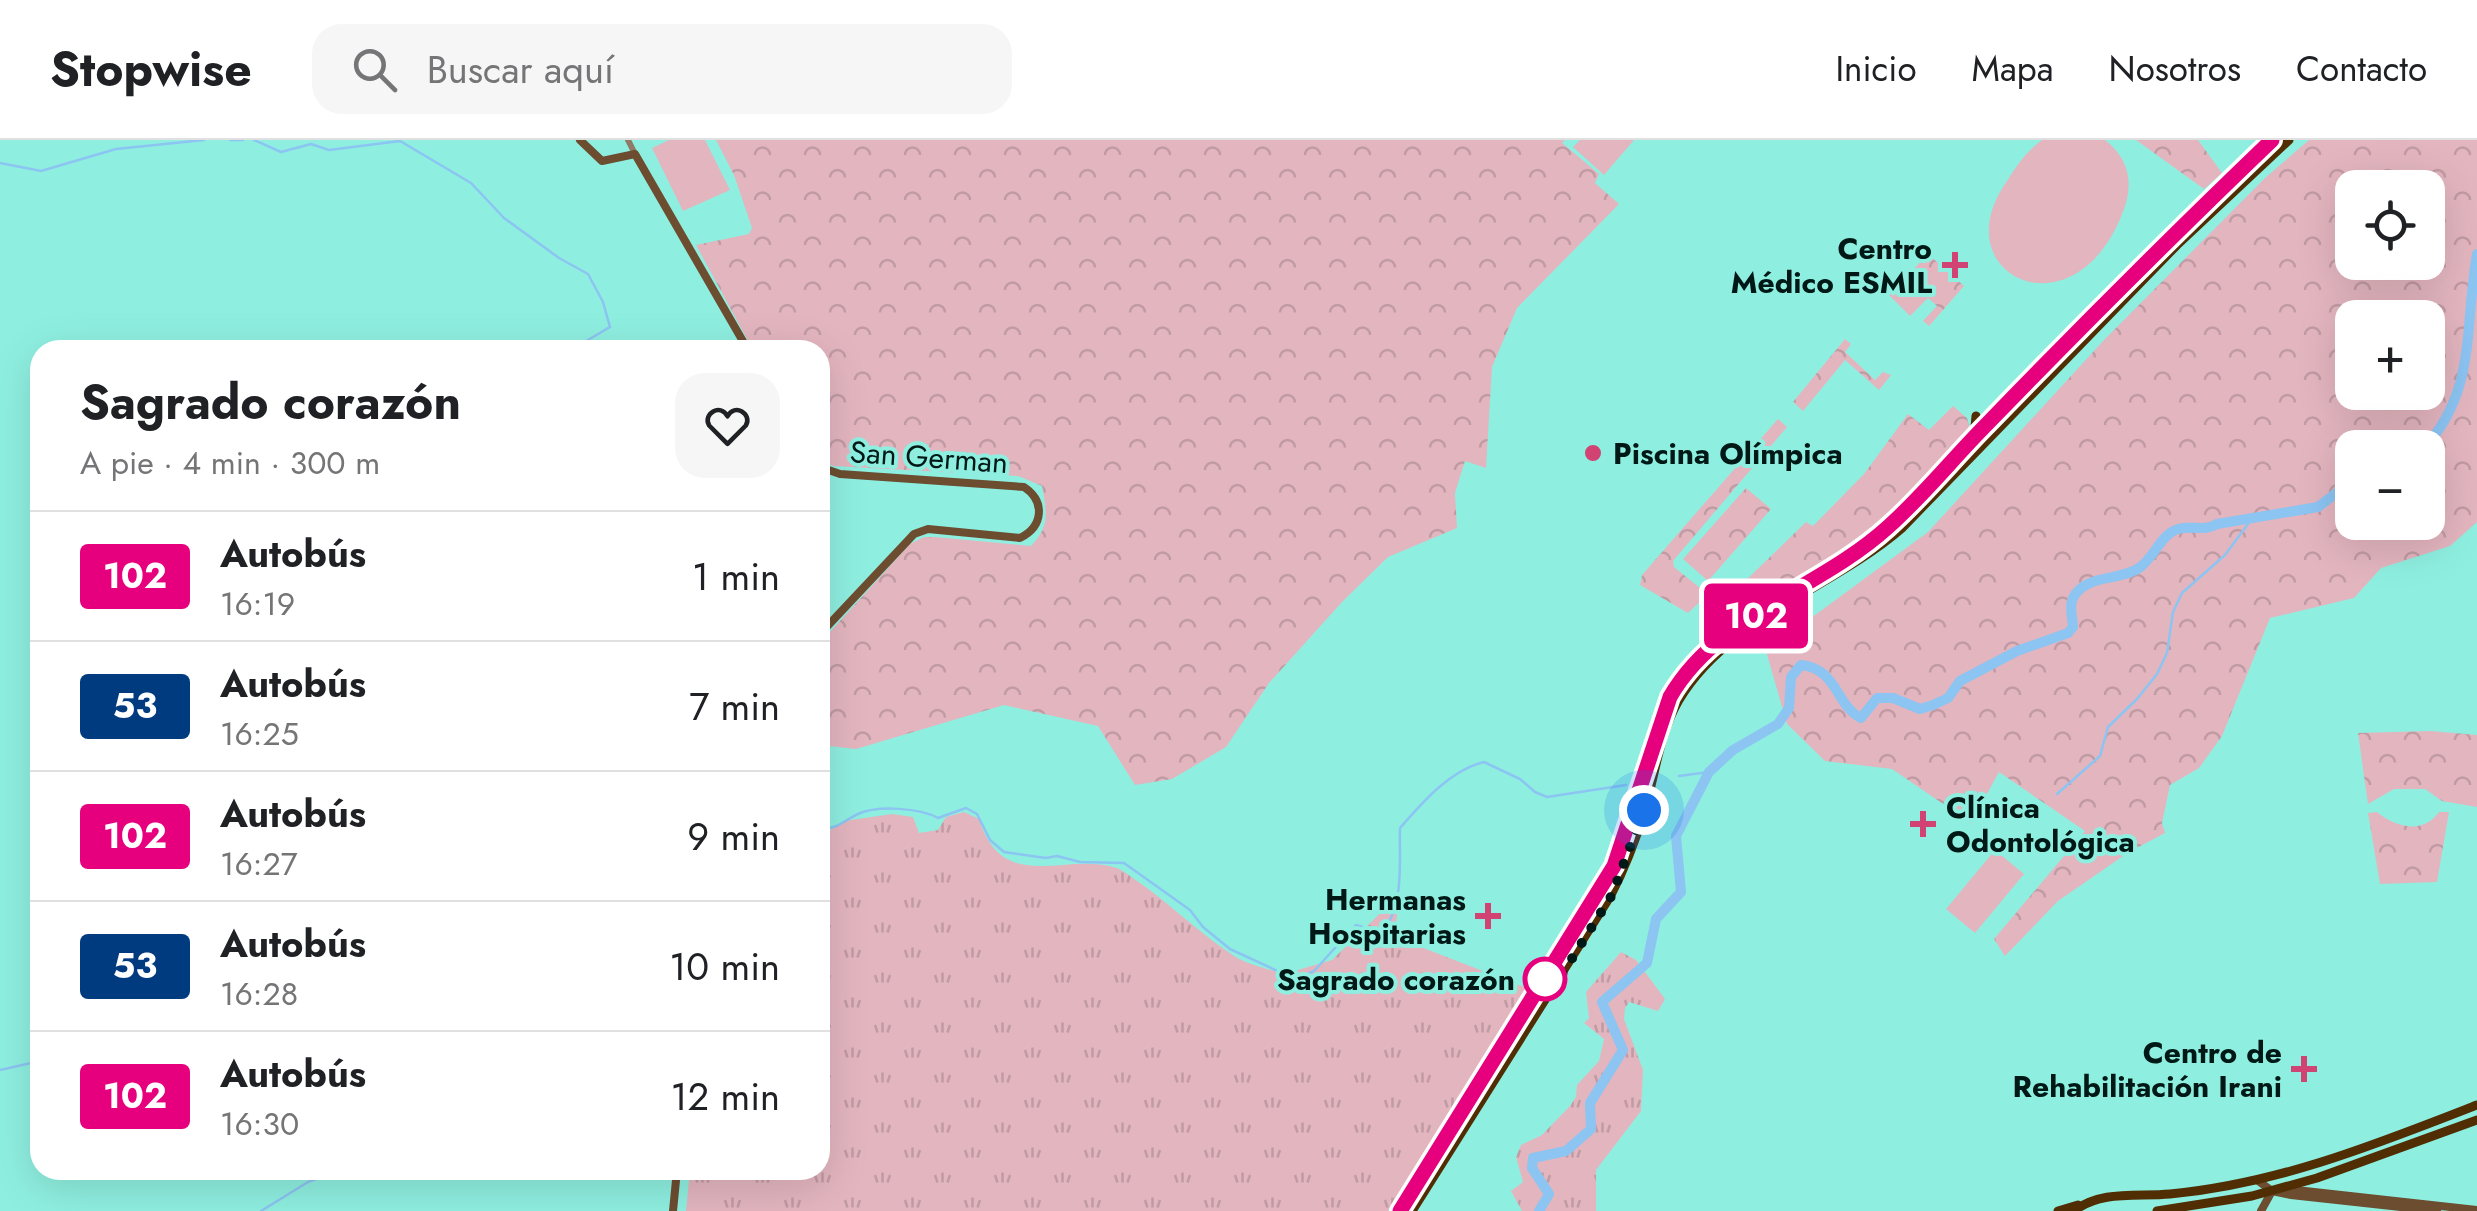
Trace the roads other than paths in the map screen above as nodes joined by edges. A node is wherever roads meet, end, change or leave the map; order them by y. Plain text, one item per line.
1 (580, 140) edge
2 (628, 140) edge
3 (2272, 140) edge
4 (2289, 140) edge
5 (635, 154) junction
6 (742, 340) edge
7 (2004, 407) junction
8 (1986, 408) dead end
9 (1976, 416) dead end
10 (1974, 438) junction
11 (830, 470) edge
12 (830, 623) edge
13 (1657, 749) junction
14 (1644, 791) junction
15 (1538, 989) junction
16 (1547, 998) junction
17 (2477, 1105) edge
18 (2477, 1120) edge
19 (2317, 1178) junction
20 (676, 1180) edge
21 (2258, 1180) junction
22 (2316, 1190) junction
23 (2272, 1191) junction
24 (1416, 1195) junction
25 (2112, 1196) junction
26 (2349, 1197) junction
27 (2119, 1206) dead end
28 (2080, 1208) edge
29 (2477, 1210) edge
30 (673, 1211) edge
31 (1400, 1211) edge
32 (1412, 1211) edge
33 (2058, 1211) edge
34 (2157, 1211) edge
35 (2261, 1211) edge
36 (2437, 1211) edge

1 - 5 main road
2 - 5 street
3 - 7 main road
4 - 13 main road
5 - 6 main road
7 - 8 main road
7 - 10 main road
9 - 10 main road
10 - 13 main road
11 - 12 main road, San German
13 - 14 main road
14 - 15 main road
14 - 16 main road
15 - 16 main road
15 - 24 main road
16 - 24 main road
17 - 21 main road
18 - 19 main road
19 - 22 main road
19 - 23 main road
20 - 30 main road
21 - 23 main road
21 - 25 main road
22 - 23 main road
22 - 26 main road
23 - 26 main road
23 - 34 main road
23 - 35 main road
24 - 31 main road
24 - 32 main road
25 - 27 main road
25 - 28 main road
26 - 29 main road
26 - 36 main road
28 - 33 main road

